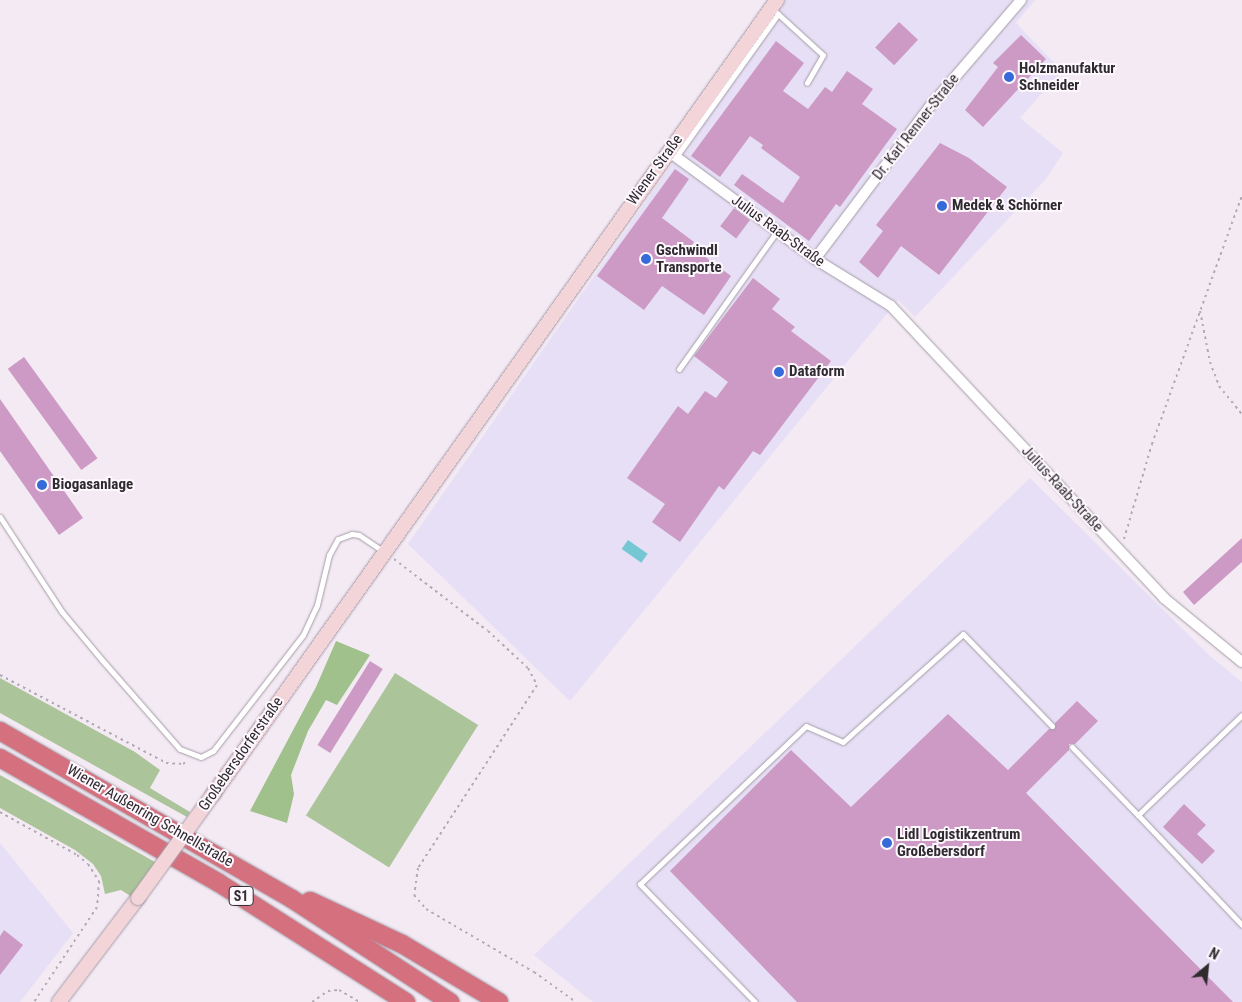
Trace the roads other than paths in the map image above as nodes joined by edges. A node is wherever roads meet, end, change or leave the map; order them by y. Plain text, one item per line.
1 (1021, 0) edge
2 (776, 7) edge
3 (807, 84) dead end
4 (672, 154) junction
5 (778, 230) junction
6 (815, 259) junction
7 (891, 306) joint
8 (679, 369) dead end
9 (0, 517) edge
10 (383, 551) junction
11 (1242, 662) edge
12 (1242, 715) edge
13 (1052, 726) dead end
14 (0, 731) edge
15 (1072, 747) dead end
16 (0, 758) edge
17 (1138, 816) junction
18 (257, 878) junction
19 (1242, 925) edge
20 (59, 1002) edge
21 (406, 1002) edge
22 (450, 1002) edge
23 (499, 1002) edge
24 (755, 1002) edge

1 - 6 street, Dr. Karl Renner-Straße
2 - 3 lane
2 - 4 street, Wiener Straße
4 - 5 street, Julius Raab-Straße
4 - 10 street, Wiener Straße
5 - 6 street, Julius Raab-Straße
5 - 8 lane
6 - 7 street, Julius Raab-Straße
7 - 11 street, Julius-Raab-Straße
9 - 10 lane
10 - 20 street, Großebersdorferstraße, bridge
12 - 17 lane
13 - 24 lane
14 - 18 highway, Wiener Außenring Schnellstraße / S1
15 - 17 lane
16 - 21 highway, Wiener Außenring Schnellstraße / S1
17 - 19 lane
18 - 22 highway, Wiener Außenring Schnellstraße / S1
18 - 23 highway

